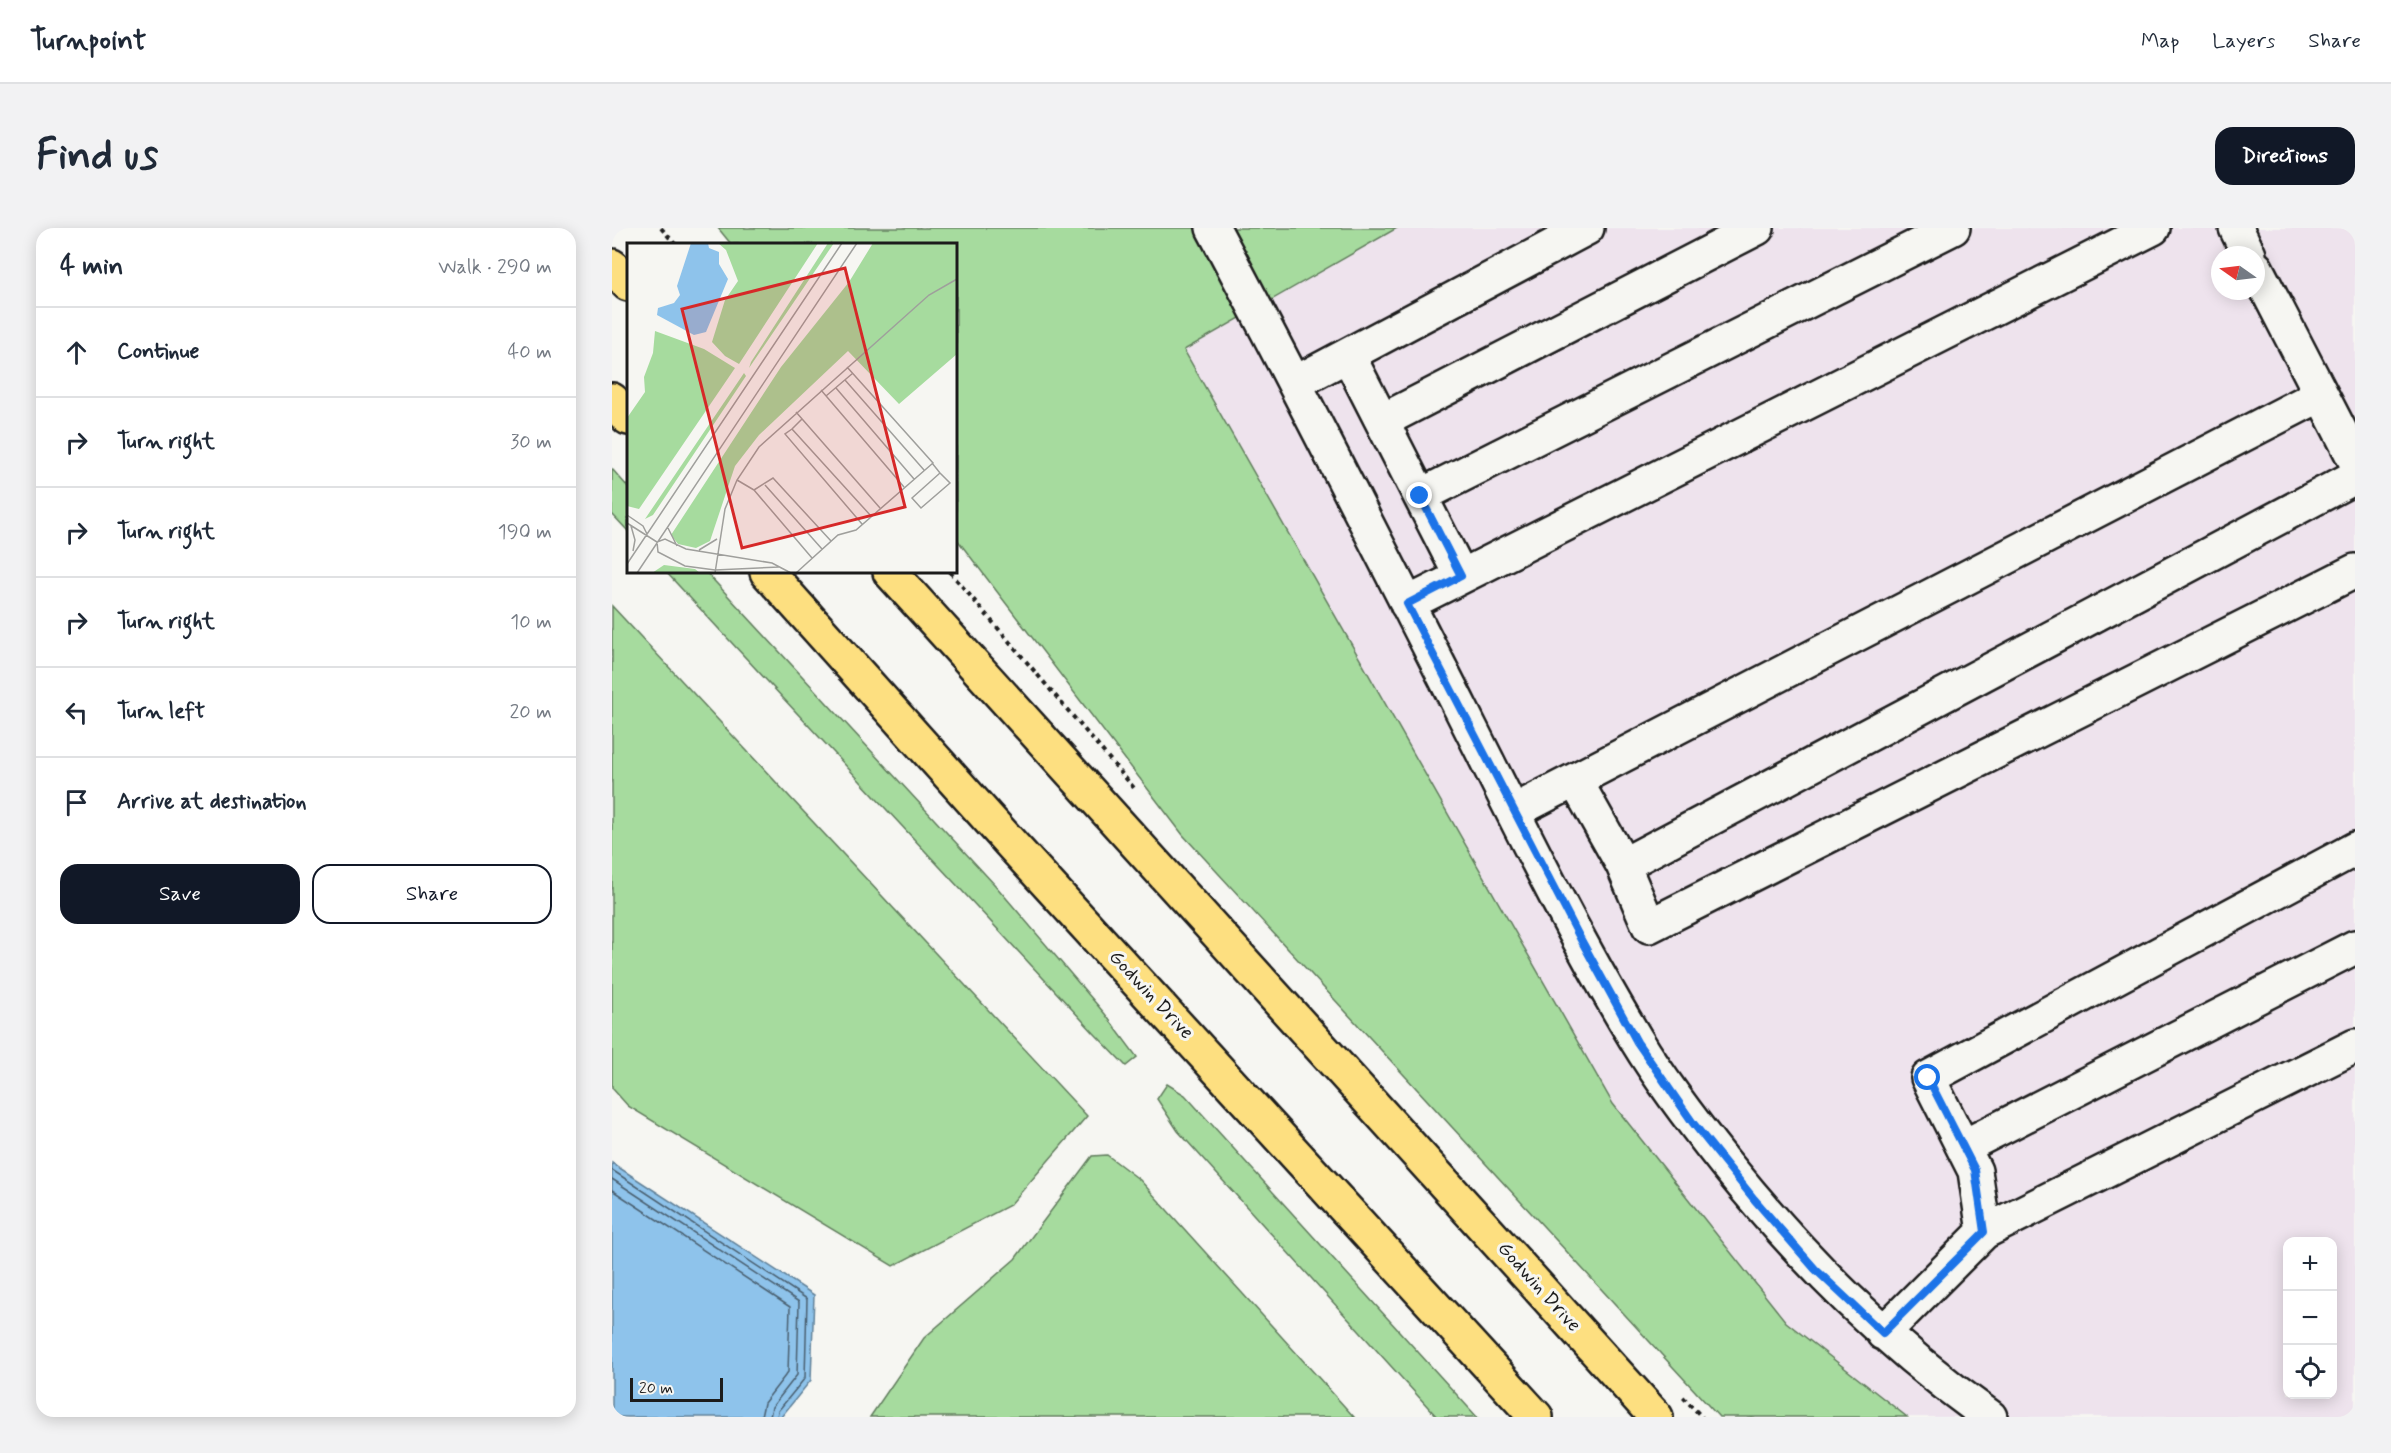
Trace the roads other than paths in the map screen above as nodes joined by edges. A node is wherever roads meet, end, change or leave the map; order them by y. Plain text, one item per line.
1 (1213, 228) edge
2 (1587, 228) edge
3 (1757, 228) edge
4 (1953, 228) edge
5 (2153, 228) edge
6 (2236, 228) edge
7 (2245, 246) edge
8 (612, 266) edge
9 (627, 283) edge
10 (2265, 286) edge
11 (1348, 355) junction
12 (1295, 383) junction
13 (2320, 395) junction
14 (612, 400) edge
15 (627, 417) edge
16 (1382, 421) junction
17 (2355, 460) edge
18 (2355, 477) edge
19 (1420, 496) junction
20 (2355, 571) edge
21 (768, 573) edge
22 (891, 573) edge
23 (1461, 576) junction
24 (1407, 604) junction
25 (1575, 780) junction
26 (1513, 812) junction
27 (2355, 849) edge
28 (1623, 866) junction
29 (2355, 947) edge
30 (2355, 1046) edge
31 (1963, 1148) junction
32 (1984, 1232) junction
33 (1883, 1333) junction
34 (1536, 1417) edge
35 (1656, 1417) edge
36 (1990, 1417) edge

1 - 12 lane
2 - 11 lane
3 - 16 lane
4 - 19 lane
5 - 23 lane
6 - 7 lane
8 - 9 main road
10 - 13 lane
11 - 12 lane
11 - 16 lane
12 - 24 lane
13 - 17 lane
13 - 25 lane
14 - 15 main road
16 - 19 lane
18 - 28 lane
19 - 23 lane
20 - 28 lane
21 - 34 main road, Godwin Drive
22 - 35 main road, Godwin Drive
23 - 24 lane
24 - 26 lane
25 - 26 lane
25 - 28 lane
26 - 33 lane
27 - 31 lane
29 - 31 lane
30 - 32 lane
31 - 32 lane
32 - 33 lane
33 - 36 lane

